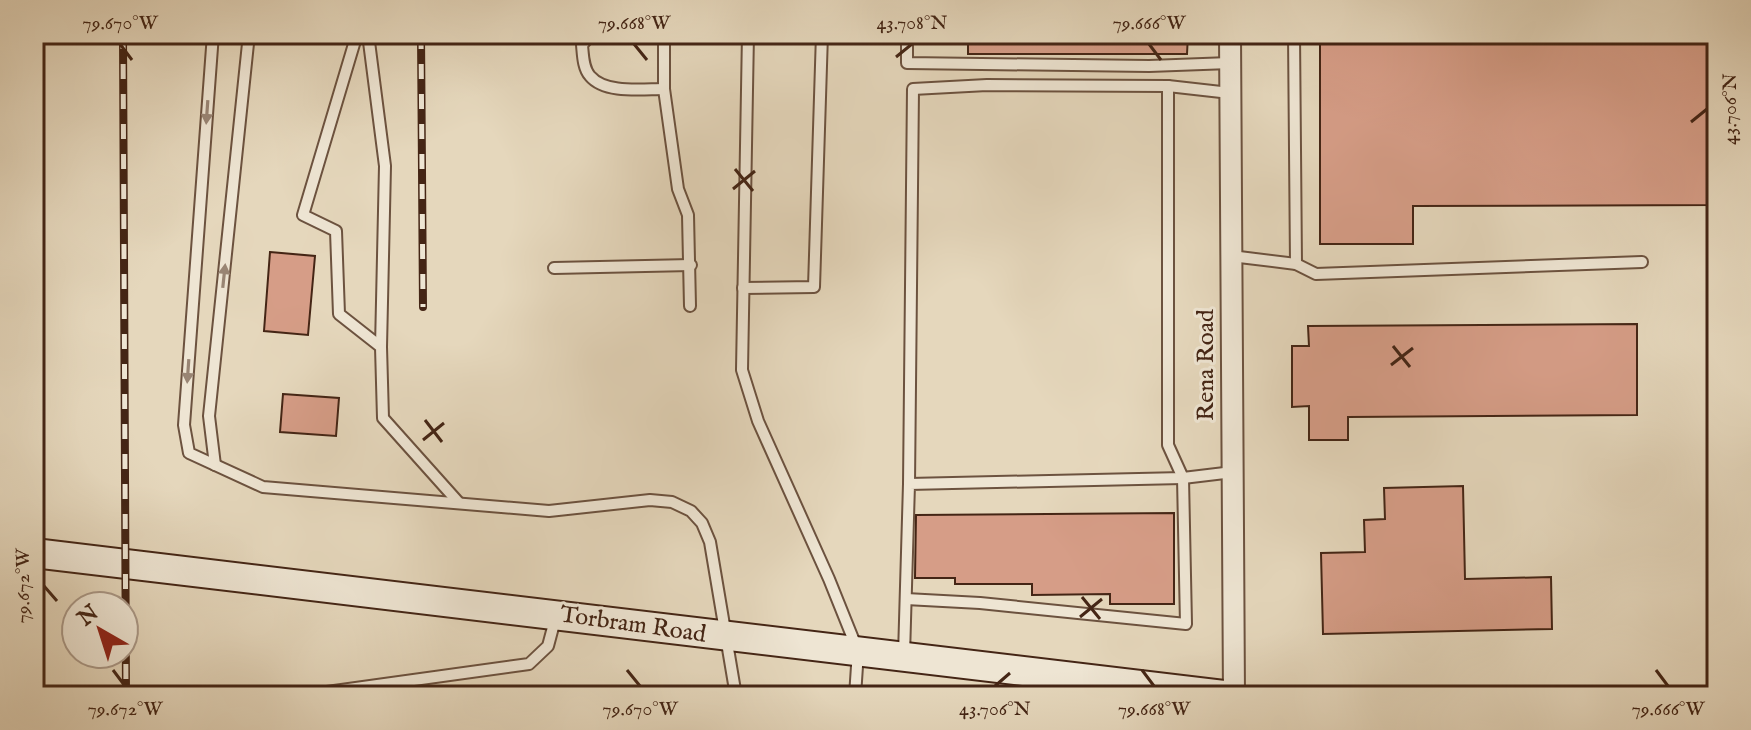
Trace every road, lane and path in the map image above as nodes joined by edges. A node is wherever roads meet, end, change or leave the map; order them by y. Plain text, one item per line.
1 (213, 34) edge
2 (249, 34) edge
3 (357, 34) edge
4 (368, 34) edge
5 (591, 34) edge
6 (664, 34) edge
7 (748, 34) edge
8 (822, 34) edge
9 (907, 34) edge
10 (1230, 34) edge
11 (1294, 34) edge
12 (1230, 63) junction
13 (1168, 86) junction
14 (664, 89) junction
15 (1230, 93) junction
16 (1231, 256) junction
17 (1642, 262) dead end
18 (1296, 264) junction
19 (691, 265) junction
20 (554, 268) dead end
21 (743, 288) junction
22 (690, 306) dead end
23 (381, 347) junction
24 (215, 465) junction
25 (1233, 472) junction
26 (1183, 478) junction
27 (909, 484) junction
28 (459, 503) junction
29 (34, 553) edge
30 (906, 599) junction
31 (556, 615) junction
32 (727, 637) junction
33 (858, 651) junction
34 (904, 657) junction
35 (298, 696) edge
36 (736, 696) edge
37 (855, 696) edge
38 (1233, 696) edge

1 -> 24 lane
24 -> 2 lane
3 - 23 lane
4 - 23 lane
5 - 14 lane
6 - 14 lane
7 - 21 lane
8 - 21 lane
9 - 12 lane
10 - 12 street, Rena Road
11 - 18 lane
12 - 15 street, Rena Road
13 - 15 lane
13 - 26 lane
13 - 27 lane
14 - 19 lane
15 - 16 street, Rena Road
16 - 18 lane
16 - 25 street, Rena Road
17 - 18 lane
19 - 20 lane
19 - 22 lane
21 - 33 lane
23 - 28 lane
24 - 28 lane
25 - 26 lane
25 - 38 street, Rena Road
26 - 27 lane
26 - 30 lane
27 - 30 lane
28 - 32 lane
29 - 31 main road, Torbram Road
30 - 34 lane
31 - 32 main road, Torbram Road
31 - 35 lane
32 - 33 main road, Torbram Road
32 - 36 lane
33 - 34 main road, Torbram Road
33 - 37 lane
34 - 38 main road, Torbram Road

